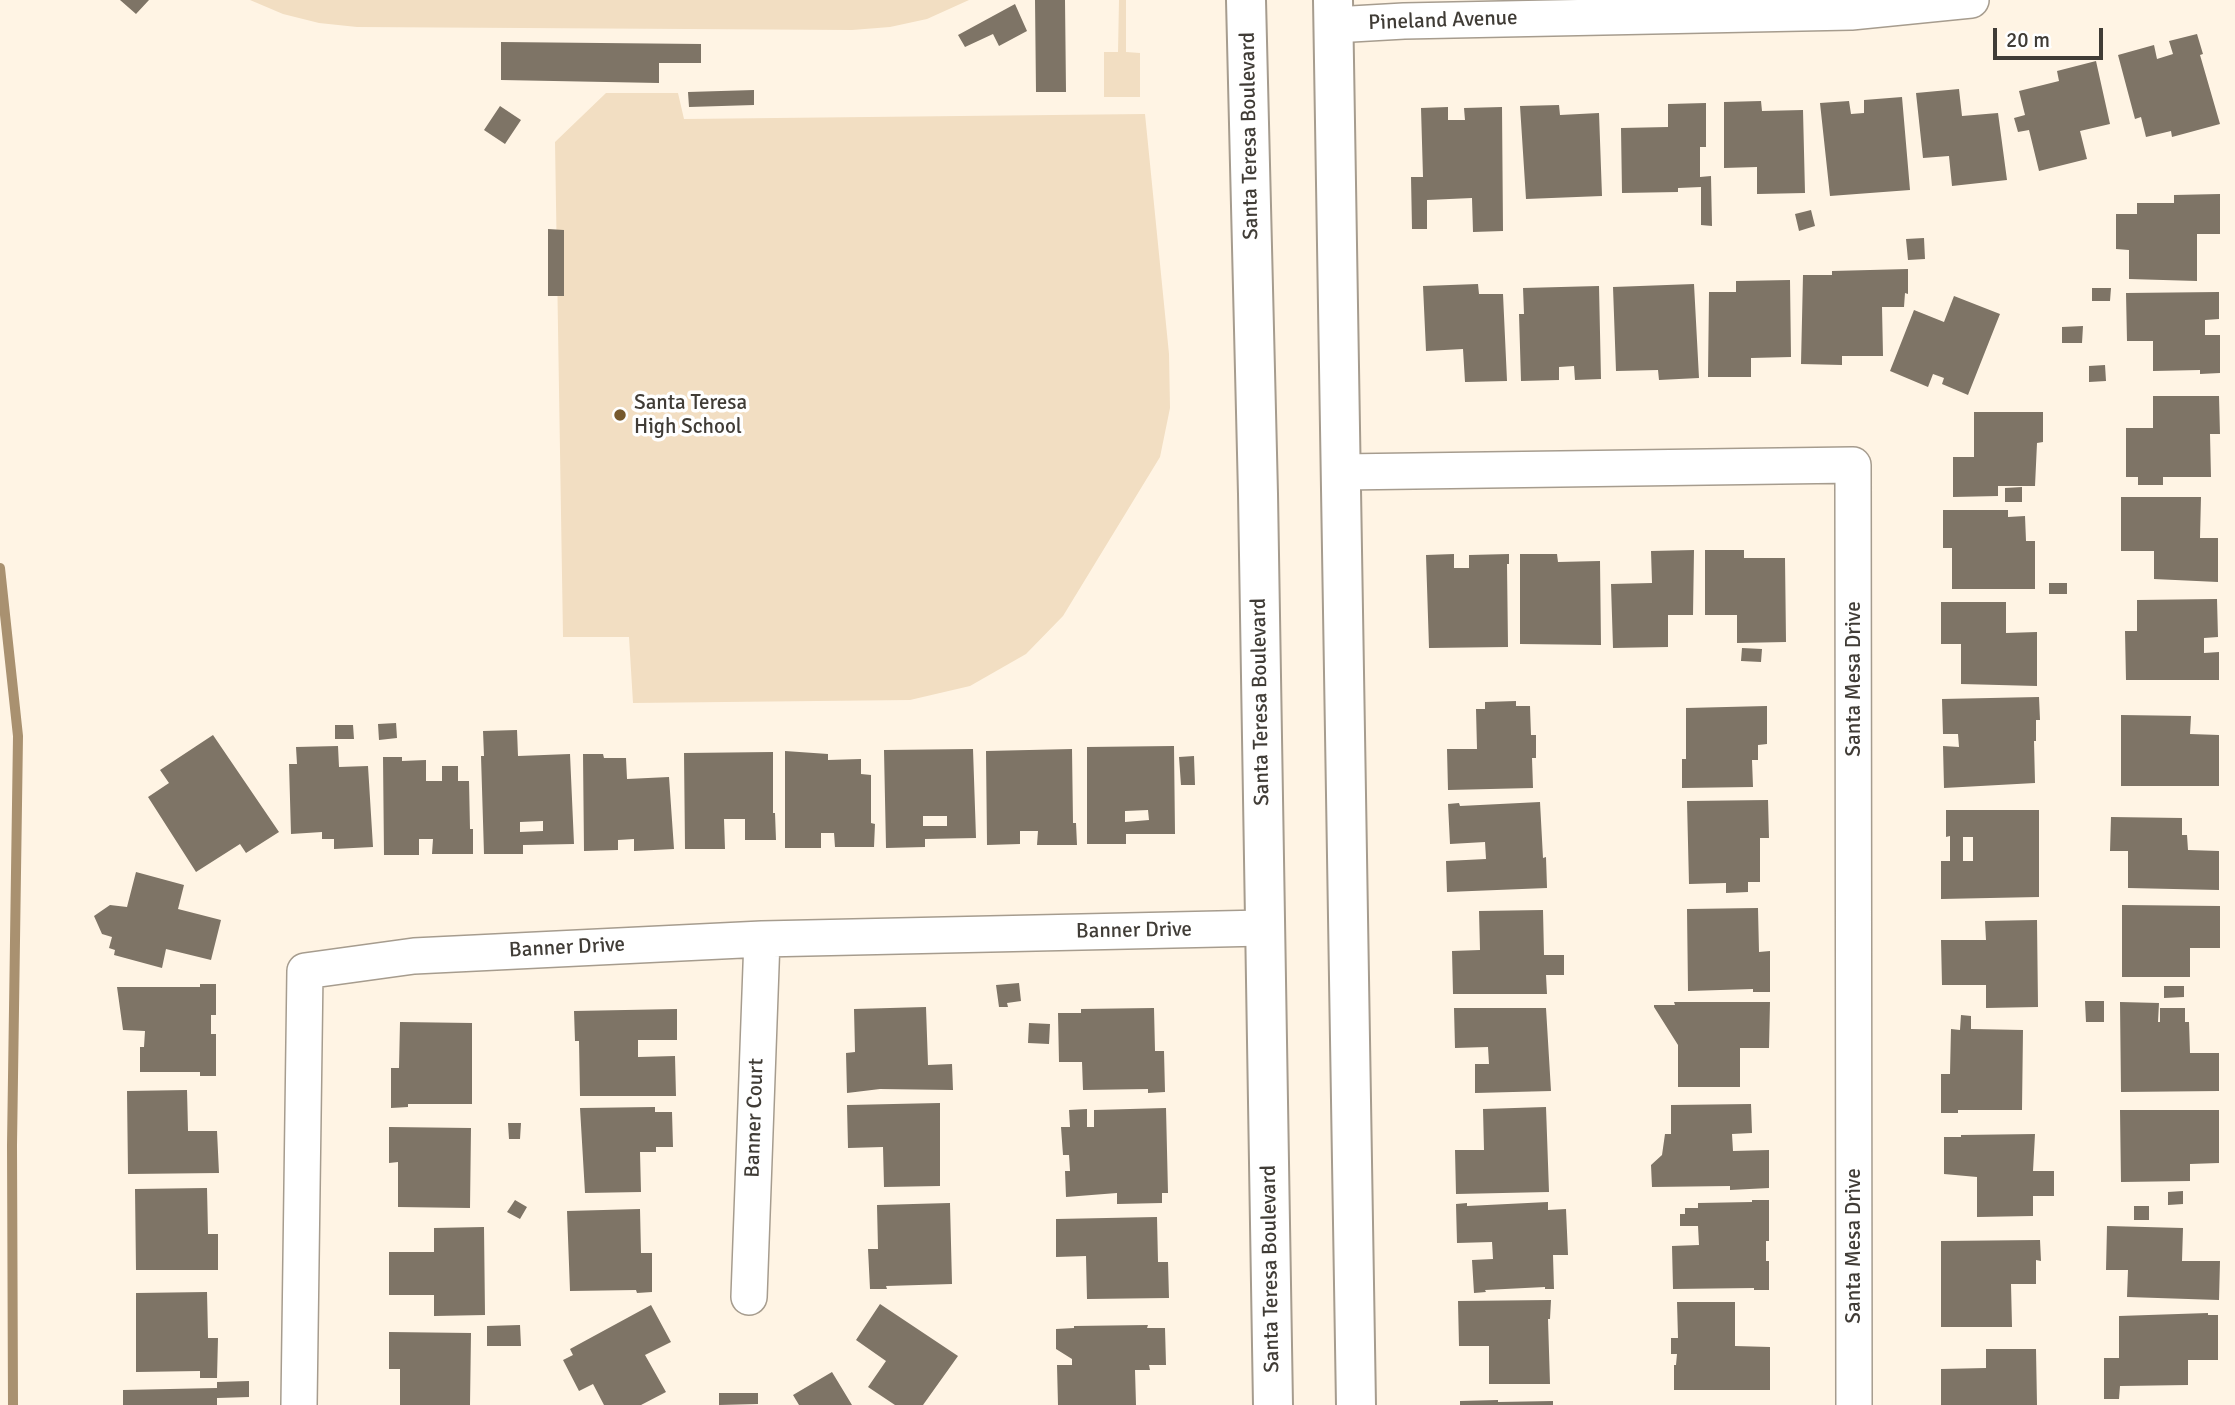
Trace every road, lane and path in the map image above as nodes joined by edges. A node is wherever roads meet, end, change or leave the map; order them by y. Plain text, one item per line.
1 (1246, 0) edge
2 (1971, 0) edge
3 (1333, 13) edge
4 (1341, 472) junction
5 (1264, 928) junction
6 (762, 939) junction
7 (748, 1297) dead end
8 (299, 1405) edge
9 (1273, 1405) edge
10 (1356, 1405) edge
11 (1854, 1405) edge

1 - 5 main road, Santa Teresa Boulevard
2 - 3 street, Pineland Avenue
3 - 4 main road
4 - 10 main road
4 - 11 street, Santa Mesa Drive
5 - 6 street, Banner Drive
5 - 9 main road, Santa Teresa Boulevard
6 - 7 street, Banner Court
6 - 8 street, Banner Drive

